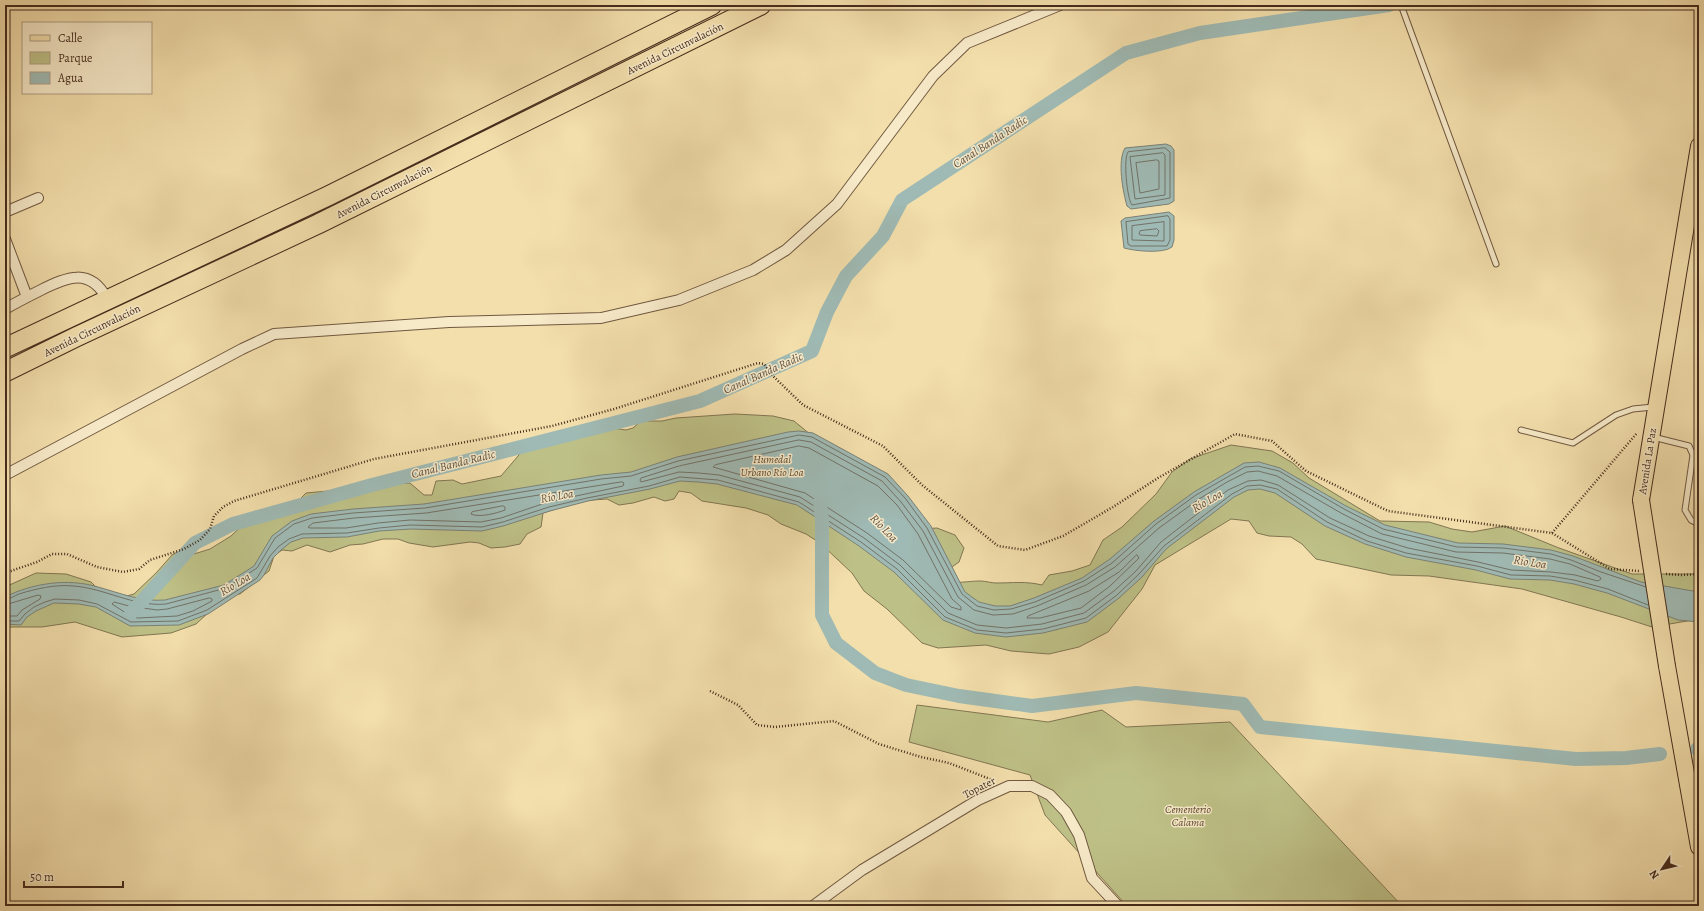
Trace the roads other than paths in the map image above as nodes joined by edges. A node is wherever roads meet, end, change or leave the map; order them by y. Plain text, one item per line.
1 (712, 5) edge
2 (761, 5) edge
3 (1060, 5) edge
4 (1401, 5) edge
5 (1699, 146) edge
6 (38, 198) dead end
7 (5, 212) edge
8 (5, 239) edge
9 (1496, 264) dead end
10 (26, 298) junction
11 (108, 298) junction
12 (5, 309) edge
13 (5, 348) edge
14 (5, 372) edge
15 (1656, 409) junction
16 (1521, 430) dead end
17 (1651, 436) junction
18 (5, 475) edge
19 (1699, 524) edge
20 (1699, 847) edge
21 (813, 906) edge
22 (1118, 906) edge

1 - 11 highway, Avenida Circunvalación
2 - 14 highway, Avenida Circunvalación
3 - 18 street
4 - 9 lane
5 - 15 main road, Avenida La Paz
6 - 7 street
8 - 10 street
10 - 11 street
10 - 12 street
11 - 13 highway, Avenida Circunvalación
15 - 16 lane
15 - 17 main road, Avenida La Paz
17 - 19 lane
17 - 20 main road, Avenida La Paz, bridge
21 - 22 street, Topater

